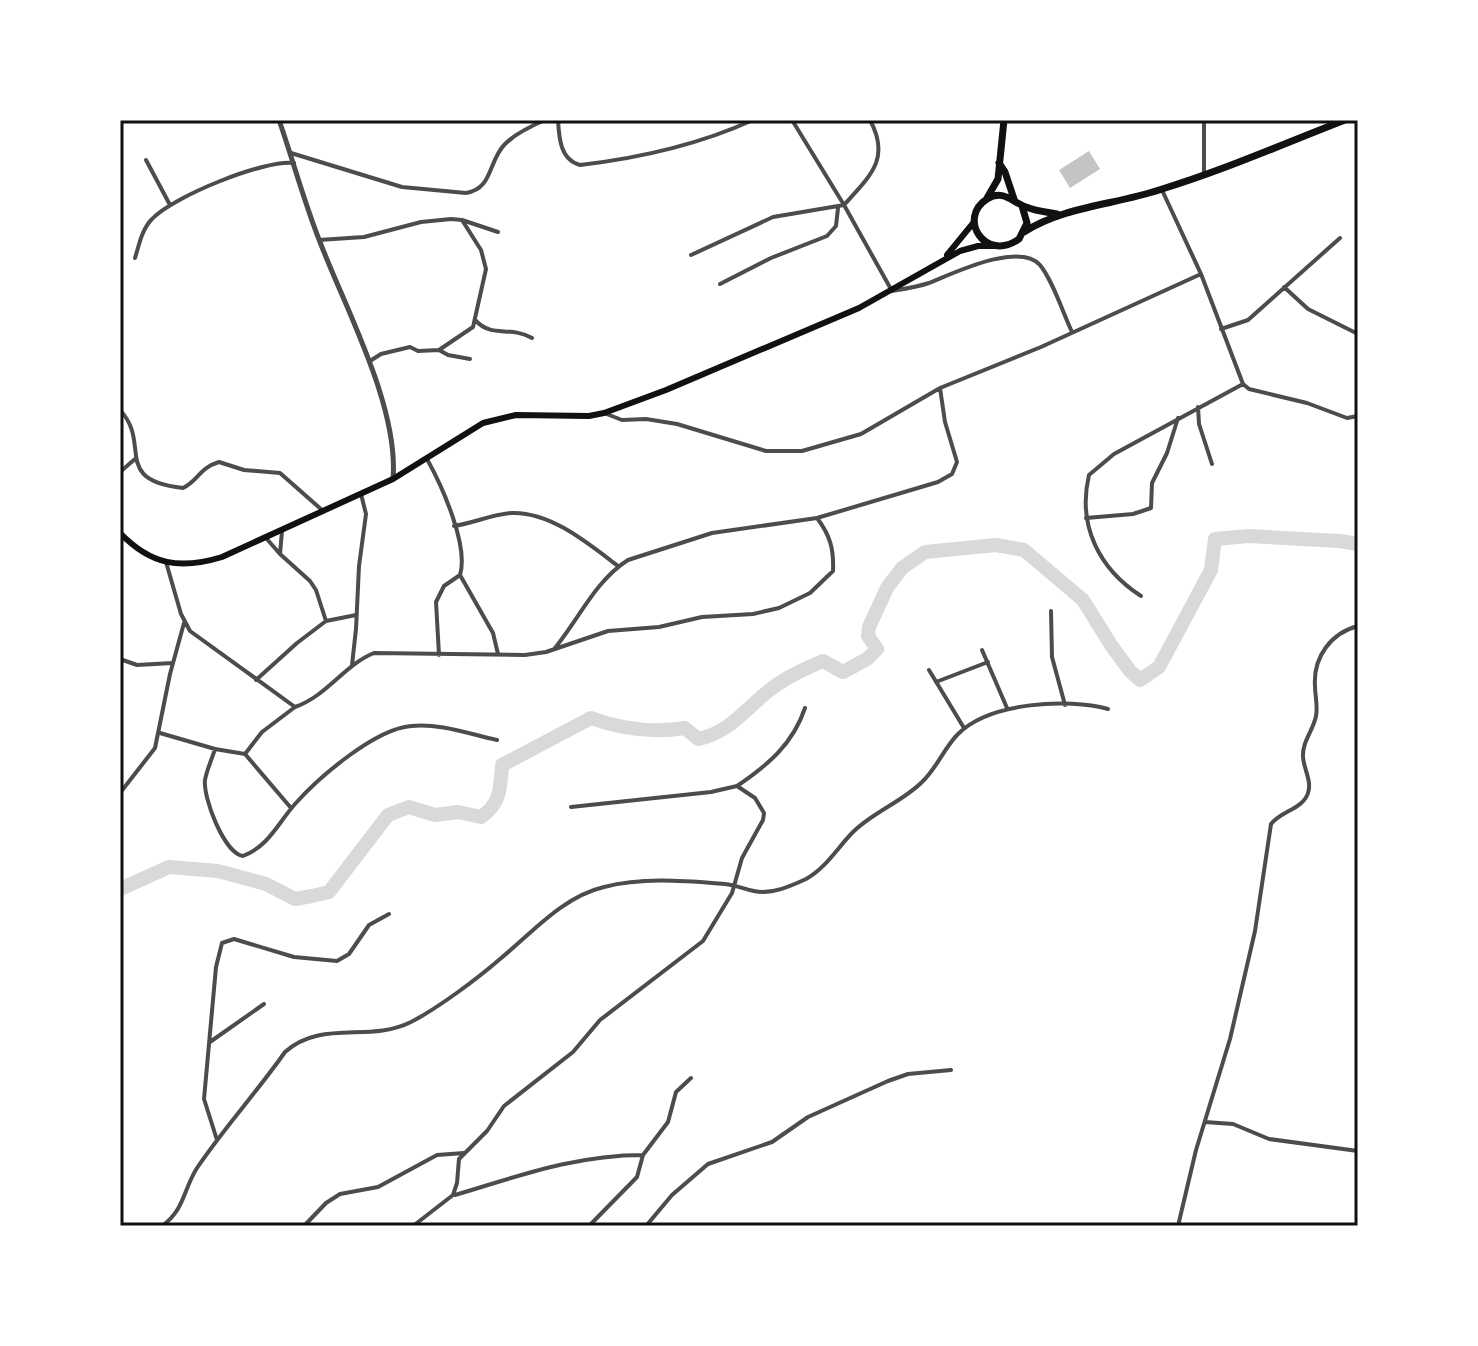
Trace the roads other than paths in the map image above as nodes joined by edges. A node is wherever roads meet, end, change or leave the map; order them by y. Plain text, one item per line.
1 (279, 120) edge
2 (545, 120) edge
3 (558, 120) edge
4 (753, 120) edge
5 (792, 120) edge
6 (870, 120) edge
7 (1004, 120) edge
8 (1204, 120) edge
9 (1345, 120) edge
10 (291, 153) junction
11 (146, 160) dead end
12 (294, 163) junction
13 (999, 163) junction
14 (1204, 174) junction
15 (1162, 190) junction
16 (1014, 199) junction
17 (985, 200) junction
18 (170, 205) junction
19 (844, 205) junction
20 (1022, 206) junction
21 (838, 208) junction
22 (1059, 214) junction
23 (462, 220) junction
24 (974, 222) junction
25 (498, 232) dead end
26 (1024, 232) junction
27 (1340, 238) dead end
28 (319, 240) junction
29 (994, 246) junction
30 (691, 255) dead end
31 (135, 258) dead end
32 (942, 260) junction
33 (1201, 274) junction
34 (720, 284) dead end
35 (1284, 287) junction
36 (892, 291) junction
37 (475, 320) junction
38 (1221, 329) junction
39 (1072, 332) junction
40 (1358, 334) edge
41 (532, 338) dead end
42 (439, 350) junction
43 (470, 359) dead end
44 (368, 363) junction
45 (1243, 384) junction
46 (940, 388) junction
47 (1198, 407) junction
48 (120, 410) edge
49 (604, 413) junction
50 (1358, 416) edge
51 (1178, 418) junction
52 (135, 459) junction
53 (427, 459) junction
54 (1212, 464) dead end
55 (120, 472) edge
56 (393, 479) junction
57 (361, 494) junction
58 (324, 512) junction
59 (817, 518) junction
60 (1085, 518) junction
61 (454, 526) junction
62 (282, 531) junction
63 (120, 533) edge
64 (266, 538) junction
65 (280, 554) junction
66 (166, 562) junction
67 (618, 566) junction
68 (460, 575) junction
69 (1141, 596) dead end
70 (1051, 611) dead end
71 (356, 615) junction
72 (326, 621) junction
73 (184, 623) junction
74 (1358, 626) edge
75 (553, 650) junction
76 (982, 650) dead end
77 (498, 654) junction
78 (439, 655) junction
79 (120, 659) edge
80 (988, 662) junction
81 (173, 663) junction
82 (352, 665) junction
83 (929, 670) dead end
84 (256, 680) junction
85 (936, 682) junction
86 (1065, 705) junction
87 (295, 707) junction
88 (805, 708) dead end
89 (1007, 708) junction
90 (1108, 709) dead end
91 (964, 728) junction
92 (160, 733) junction
93 (497, 740) dead end
94 (215, 749) junction
95 (245, 754) junction
96 (737, 786) junction
97 (120, 793) edge
98 (571, 807) dead end
99 (291, 808) junction
100 (733, 885) junction
101 (389, 914) dead end
102 (264, 1004) dead end
103 (208, 1044) junction
104 (951, 1070) dead end
105 (691, 1078) dead end
106 (1205, 1122) junction
107 (217, 1140) junction
108 (1358, 1151) edge
109 (464, 1153) junction
110 (643, 1155) junction
111 (453, 1195) junction
112 (162, 1226) edge
113 (304, 1226) edge
114 (413, 1226) edge
115 (589, 1226) edge
116 (646, 1226) edge
117 (1178, 1226) edge

1 - 10 street
2 - 10 street
3 - 4 street
5 - 19 street
6 - 19 street
7 - 13 highway
8 - 14 street
9 - 14 highway
10 - 12 street
11 - 18 street
12 - 18 street
12 - 28 street
13 - 16 highway
13 - 17 highway
14 - 15 highway
15 - 22 highway
15 - 33 street
16 - 17 highway
16 - 20 highway
17 - 24 highway
18 - 31 street
19 - 21 street
19 - 36 street
20 - 22 highway
20 - 26 highway
21 - 30 street
21 - 34 street
22 - 26 highway
23 - 25 street
23 - 28 street
23 - 37 street
24 - 29 highway
24 - 32 main road
26 - 29 highway
27 - 35 street
28 - 44 street
29 - 32 main road
32 - 36 main road
33 - 38 street
33 - 39 street
35 - 38 street
35 - 40 street
36 - 39 street
36 - 49 main road
37 - 41 street
37 - 42 street
38 - 45 street
39 - 46 street
42 - 43 street
42 - 44 street
44 - 56 street
45 - 47 street
45 - 50 street
46 - 49 street
46 - 59 street
47 - 51 street
47 - 54 street
48 - 52 street
49 - 53 main road
51 - 60 street
51 - 60 street
52 - 55 street
52 - 58 street
53 - 56 main road
53 - 61 street
56 - 57 main road
57 - 58 main road
57 - 71 street
58 - 62 main road
59 - 67 street
59 - 75 street
60 - 69 street
61 - 67 street
61 - 68 street
62 - 64 main road
62 - 65 street
63 - 66 main road
64 - 65 street
64 - 66 main road
65 - 72 street
66 - 73 street
67 - 75 street
68 - 77 street
68 - 78 street
70 - 86 street
71 - 72 street
71 - 82 street
72 - 84 street
73 - 81 street
73 - 84 street
74 - 106 street
75 - 77 street
76 - 80 street
77 - 78 street
78 - 82 street
79 - 81 street
80 - 85 street
80 - 89 street
81 - 92 street
82 - 87 street
83 - 85 street
84 - 87 street
85 - 91 street
86 - 89 street
86 - 90 street
87 - 95 street
88 - 96 street
89 - 91 street
91 - 100 street
92 - 94 street
92 - 97 street
93 - 99 street
94 - 95 street
94 - 99 street
95 - 99 street
96 - 98 street
96 - 100 street
100 - 107 street
100 - 109 street
101 - 103 street
102 - 103 street
103 - 107 street
104 - 116 street
105 - 110 street
106 - 108 street
106 - 117 street
107 - 112 street
109 - 111 street
109 - 113 street
110 - 111 street
110 - 115 street
111 - 114 street

